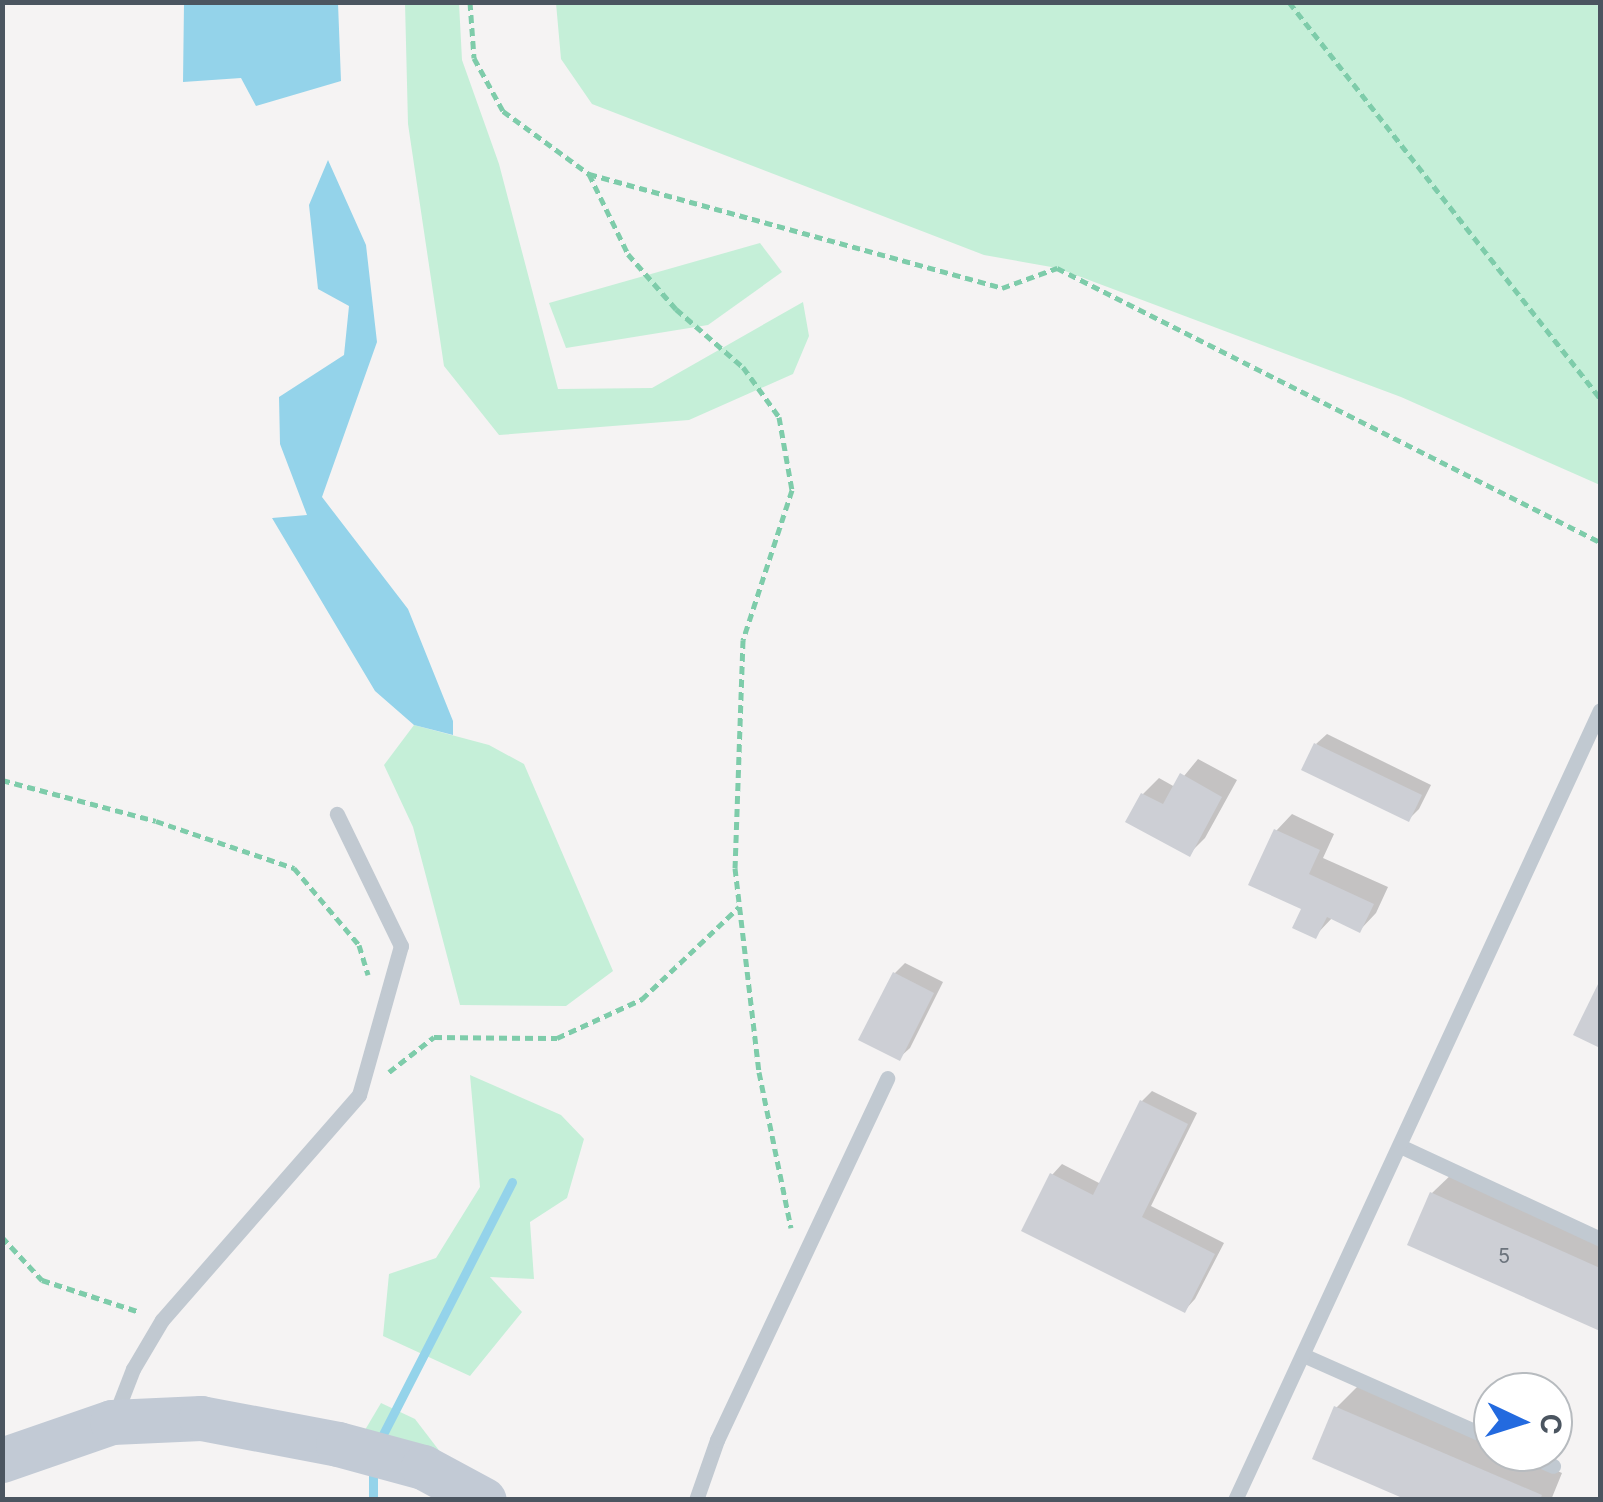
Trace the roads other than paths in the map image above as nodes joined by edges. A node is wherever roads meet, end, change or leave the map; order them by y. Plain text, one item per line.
1 (1600, 710) edge
2 (337, 814) dead end
3 (887, 1078) dead end
4 (1400, 1146) junction
5 (1600, 1239) edge
6 (1303, 1355) junction
7 (112, 1422) junction
8 (1473, 1430) edge
9 (2, 1460) edge
10 (484, 1500) edge
11 (696, 1500) edge
12 (1236, 1500) edge

1 - 4 lane
2 - 7 lane
3 - 11 lane
4 - 5 lane
4 - 6 lane
6 - 8 lane
6 - 12 lane
7 - 9 street
7 - 10 street

